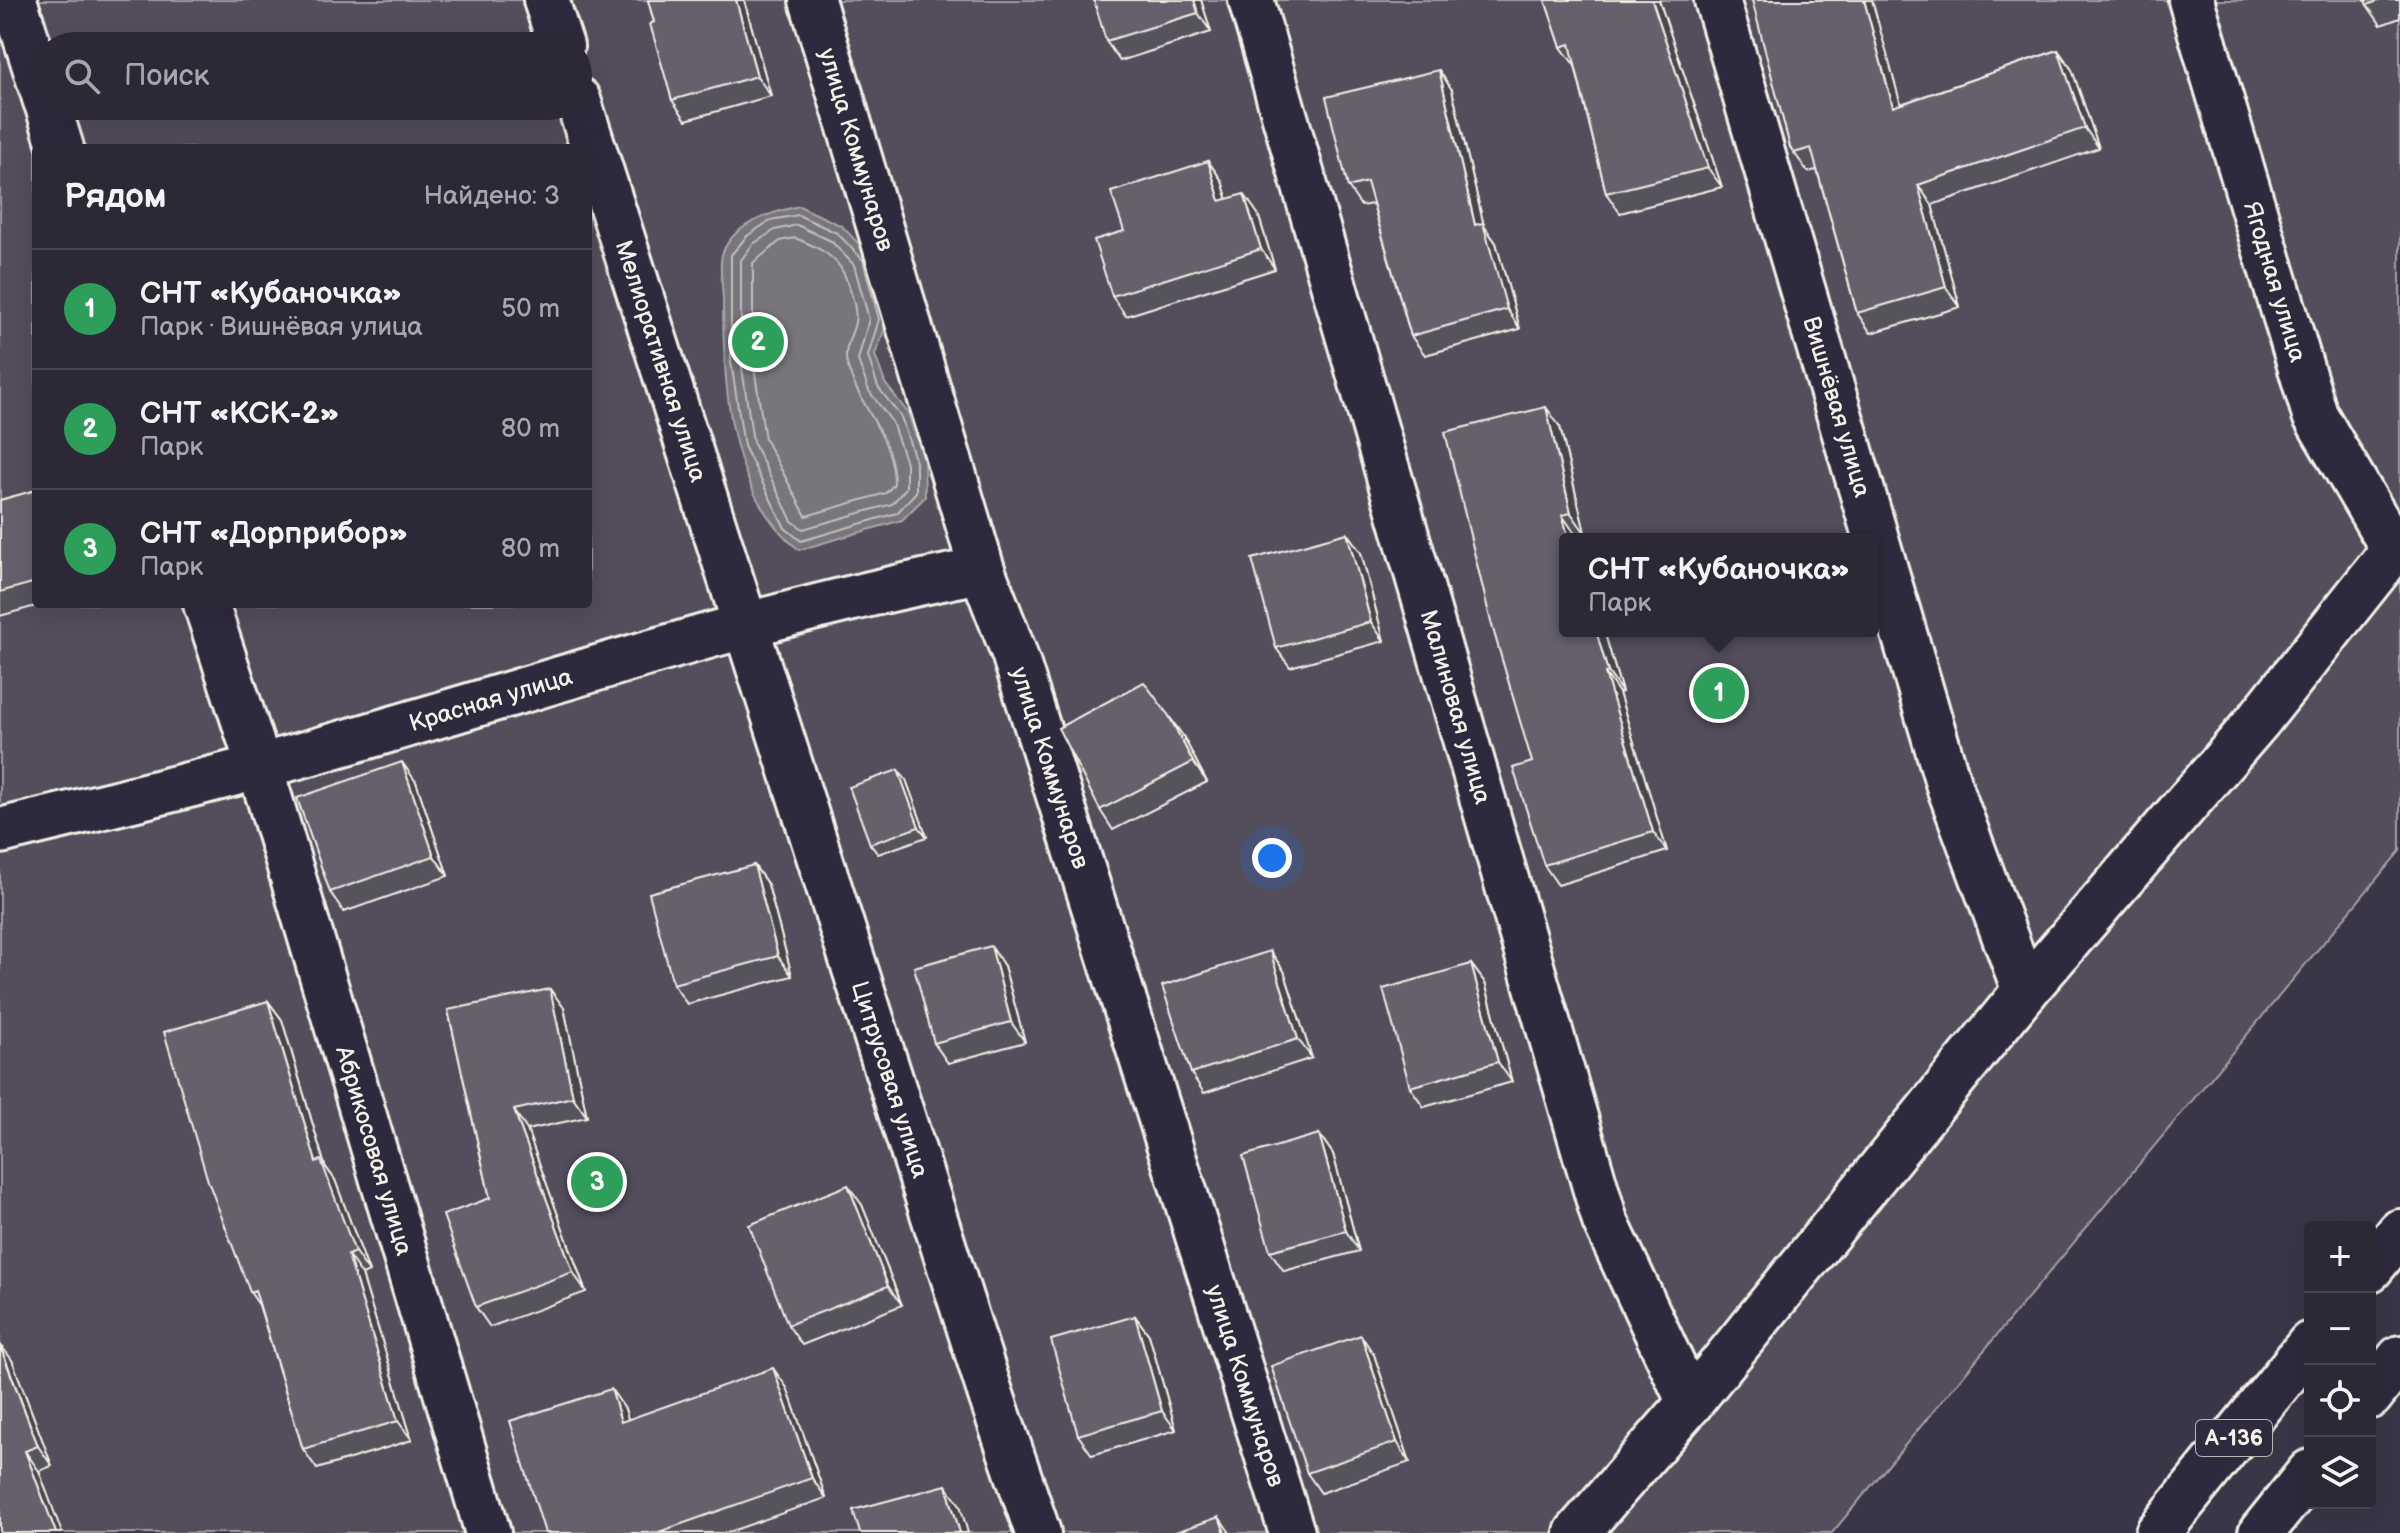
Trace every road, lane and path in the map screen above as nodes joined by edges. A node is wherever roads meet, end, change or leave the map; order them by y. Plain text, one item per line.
1 (14, 0) edge
2 (546, 0) edge
3 (812, 0) edge
4 (1251, 0) edge
5 (1717, 0) edge
6 (2191, 0) edge
7 (556, 32) edge
8 (32, 56) edge
9 (52, 120) edge
10 (584, 120) edge
11 (60, 144) edge
12 (1874, 533) edge
13 (2397, 546) edge
14 (1879, 549) edge
15 (982, 570) junction
16 (207, 608) edge
17 (747, 623) junction
18 (258, 767) junction
19 (0, 831) edge
20 (2025, 991) junction
21 (2400, 1232) edge
22 (2376, 1262) edge
23 (2304, 1351) edge
24 (2400, 1358) edge
25 (2376, 1388) edge
26 (1690, 1403) junction
27 (2304, 1479) edge
28 (488, 1533) edge
29 (1038, 1533) edge
30 (1292, 1533) edge
31 (1577, 1533) edge
32 (2158, 1533) edge
33 (2261, 1533) edge

1 - 8 main road
2 - 7 main road
3 - 15 main road, улица Коммунаров
4 - 26 main road, Малиновая улица
5 - 12 main road, Вишнёвая улица
6 - 13 main road, Ягодная улица
9 - 11 main road
10 - 17 main road, Мелиоративная улица
13 - 20 main road
14 - 20 main road, Вишнёвая улица
15 - 17 main road, Красная улица
15 - 30 main road, улица Коммунаров
16 - 18 main road, Абрикосовая улица
17 - 18 main road, Красная улица
17 - 29 main road, Цитрусовая улица
18 - 19 main road, Красная улица
18 - 28 main road, Абрикосовая улица
20 - 26 main road
21 - 22 main road
23 - 32 main road, А-136
24 - 25 main road
26 - 31 main road
27 - 33 main road

